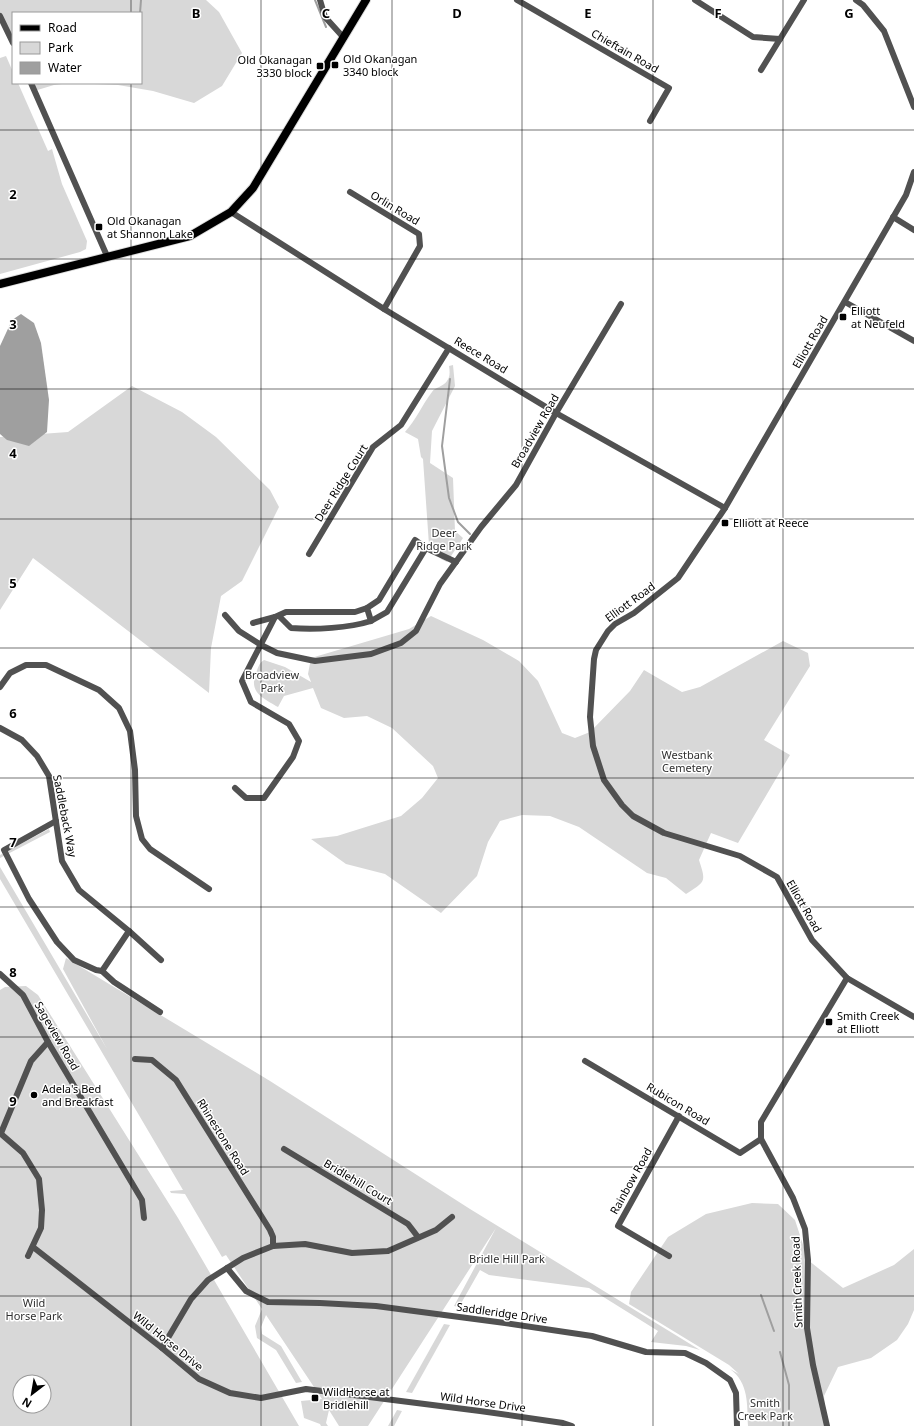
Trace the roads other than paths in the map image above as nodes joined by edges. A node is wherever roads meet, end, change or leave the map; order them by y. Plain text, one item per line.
1 (320, 0) edge
2 (366, 0) edge
3 (518, 0) edge
4 (695, 0) edge
5 (804, 0) edge
6 (856, 0) edge
7 (0, 16) edge
8 (344, 38) junction
9 (780, 39) junction
10 (12, 41) edge
11 (761, 70) dead end
12 (30, 84) edge
13 (914, 107) edge
14 (650, 121) dead end
15 (914, 172) edge
16 (350, 192) dead end
17 (231, 212) junction
18 (893, 217) junction
19 (914, 230) edge
20 (107, 256) junction
21 (0, 284) edge
22 (845, 302) junction
23 (621, 304) dead end
24 (384, 309) junction
25 (914, 341) edge
26 (449, 348) junction
27 (556, 413) junction
28 (725, 508) junction
29 (426, 548) junction
30 (309, 554) dead end
31 (456, 562) junction
32 (368, 608) junction
33 (225, 615) dead end
34 (277, 616) junction
35 (371, 621) junction
36 (253, 623) dead end
37 (261, 645) junction
38 (0, 687) edge
39 (0, 728) edge
40 (236, 788) dead end
41 (56, 821) junction
42 (209, 889) dead end
43 (129, 931) junction
44 (161, 960) dead end
45 (102, 971) junction
46 (0, 974) edge
47 (847, 978) junction
48 (160, 1012) dead end
49 (914, 1017) edge
50 (48, 1042) junction
51 (135, 1058) dead end
52 (585, 1061) dead end
53 (679, 1116) junction
54 (0, 1133) edge
55 (761, 1139) junction
56 (284, 1149) dead end
57 (452, 1217) dead end
58 (144, 1218) dead end
59 (418, 1237) junction
60 (273, 1246) junction
61 (33, 1247) junction
62 (28, 1256) dead end
63 (669, 1256) dead end
64 (226, 1268) junction
65 (162, 1348) junction
66 (572, 1426) edge
67 (737, 1426) edge
68 (827, 1426) edge

1 - 8 street
2 - 8 main road
3 - 14 street, Chieftain Road
4 - 9 street
5 - 9 street
6 - 13 street
7 - 10 street
8 - 17 main road
9 - 11 street
12 - 20 street
15 - 18 street, Elliott Road
16 - 24 street, Orlin Road
17 - 20 main road
17 - 24 street, Reece Road
18 - 19 street
18 - 22 street, Elliott Road
20 - 21 main road
22 - 25 street
22 - 28 street, Elliott Road
23 - 27 street, Broadview Road
24 - 26 street, Reece Road
26 - 27 street, Reece Road
26 - 30 street, Deer Ridge Court
27 - 28 street, Reece Road
27 - 31 street, Broadview Road
28 - 47 street, Elliott Road
29 - 31 street
29 - 32 street
29 - 35 street
31 - 37 street, Broadview Road
32 - 34 street
32 - 35 street
33 - 37 street, Broadview Road
34 - 35 street
34 - 36 street
34 - 37 street
37 - 40 street
38 - 42 street
39 - 41 street, Saddleback Way
41 - 43 street, Saddleback Way
41 - 45 street
43 - 44 street, Saddleback Way
43 - 45 street
45 - 48 street
46 - 50 street, Sageview Road
47 - 49 street, Elliott Road
47 - 55 street
50 - 54 street
50 - 58 street, Sageview Road
51 - 60 street, Rhinestone Road
52 - 53 street, Rubicon Road
53 - 55 street, Rubicon Road
53 - 63 street, Rainbow Road
54 - 61 street
55 - 68 street, Smith Creek Road
56 - 59 street, Bridlehill Court
57 - 59 street
59 - 60 street
60 - 64 street
61 - 62 street
61 - 65 street, Wild Horse Drive
64 - 65 street
64 - 67 street, Saddleridge Drive
65 - 66 street, Wild Horse Drive

